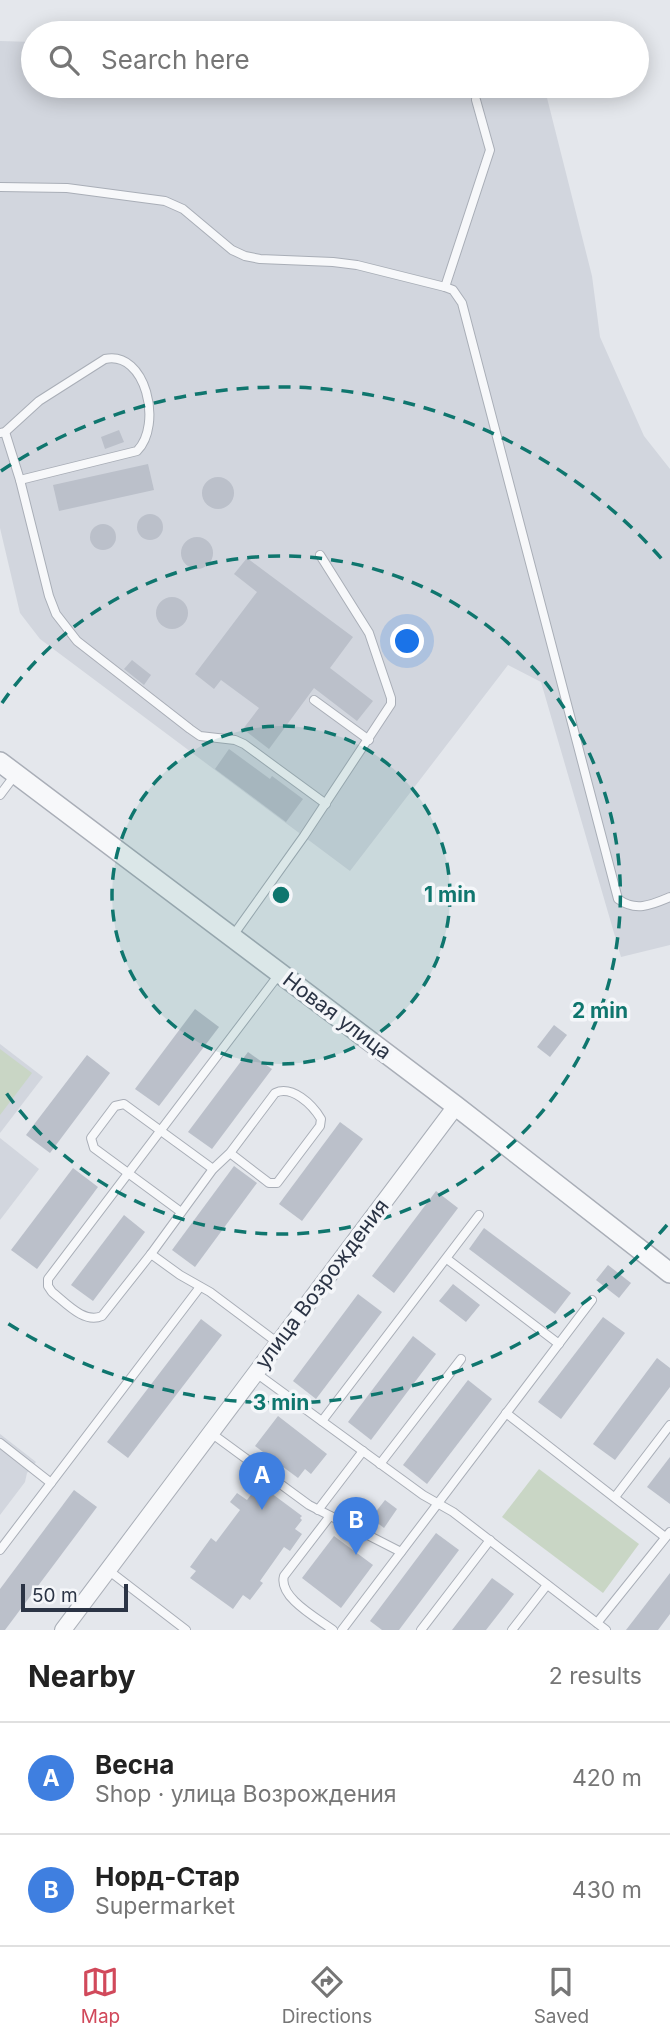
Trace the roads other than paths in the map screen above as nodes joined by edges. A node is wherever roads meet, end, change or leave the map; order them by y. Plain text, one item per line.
1 (477, 100) dead end
2 (0, 187) edge
3 (445, 287) junction
4 (2, 433) edge
5 (20, 480) junction
6 (320, 555) dead end
7 (314, 699) dead end
8 (369, 740) junction
9 (8, 768) edge
10 (0, 794) edge
11 (326, 804) junction
12 (670, 898) edge
13 (232, 937) junction
14 (280, 973) junction
15 (456, 1106) junction
16 (160, 1130) junction
17 (230, 1153) junction
18 (213, 1169) junction
19 (127, 1173) junction
20 (181, 1212) junction
21 (479, 1215) dead end
22 (151, 1254) junction
23 (447, 1259) junction
24 (670, 1273) edge
25 (200, 1287) junction
26 (592, 1300) dead end
27 (278, 1343) junction
28 (559, 1344) junction
29 (461, 1359) dead end
30 (256, 1372) junction
31 (506, 1413) junction
32 (322, 1421) junction
33 (670, 1425) edge
34 (211, 1433) junction
35 (0, 1443) edge
36 (363, 1451) junction
37 (380, 1464) junction
38 (51, 1483) junction
39 (615, 1497) junction
40 (438, 1504) junction
41 (318, 1510) junction
42 (330, 1516) junction
43 (668, 1535) edge
44 (490, 1540) junction
45 (0, 1550) edge
46 (401, 1552) junction
47 (107, 1570) junction
48 (547, 1585) junction
49 (597, 1623) junction
50 (63, 1630) edge
51 (186, 1630) edge
52 (333, 1630) edge
53 (342, 1630) edge
54 (421, 1630) edge
55 (512, 1630) edge
56 (606, 1630) edge

1 - 3 lane
2 - 3 lane
3 - 12 lane
4 - 5 lane
4 - 5 lane
5 - 11 lane
6 - 8 lane
7 - 8 lane
8 - 11 lane
9 - 10 lane
9 - 13 street, Новая улица
11 - 13 lane
13 - 14 street, Новая улица
14 - 15 street, Новая улица
14 - 16 lane
15 - 24 street, Новая улица
15 - 27 street, улица Возрождения
16 - 18 lane
16 - 19 lane
16 - 19 lane
17 - 17 lane
17 - 18 lane
18 - 20 lane
19 - 20 lane
19 - 22 lane
20 - 22 lane
21 - 23 lane
22 - 25 lane
23 - 28 lane
23 - 32 lane
25 - 27 lane
25 - 38 lane
26 - 28 lane
27 - 30 street, улица Возрождения
28 - 31 lane
29 - 37 lane
30 - 32 lane
30 - 34 street, улица Возрождения
31 - 39 lane
31 - 40 lane
32 - 36 lane
33 - 39 lane
34 - 41 lane
34 - 47 street, улица Возрождения
35 - 38 lane
36 - 37 lane
36 - 41 lane
37 - 40 lane
38 - 45 lane
39 - 43 lane
40 - 44 lane
40 - 46 lane
41 - 42 lane
42 - 46 lane
42 - 52 lane
43 - 49 lane
44 - 48 lane
44 - 54 lane
46 - 53 lane
47 - 50 street, улица Возрождения
47 - 51 lane
48 - 49 lane
48 - 55 lane
49 - 56 lane

